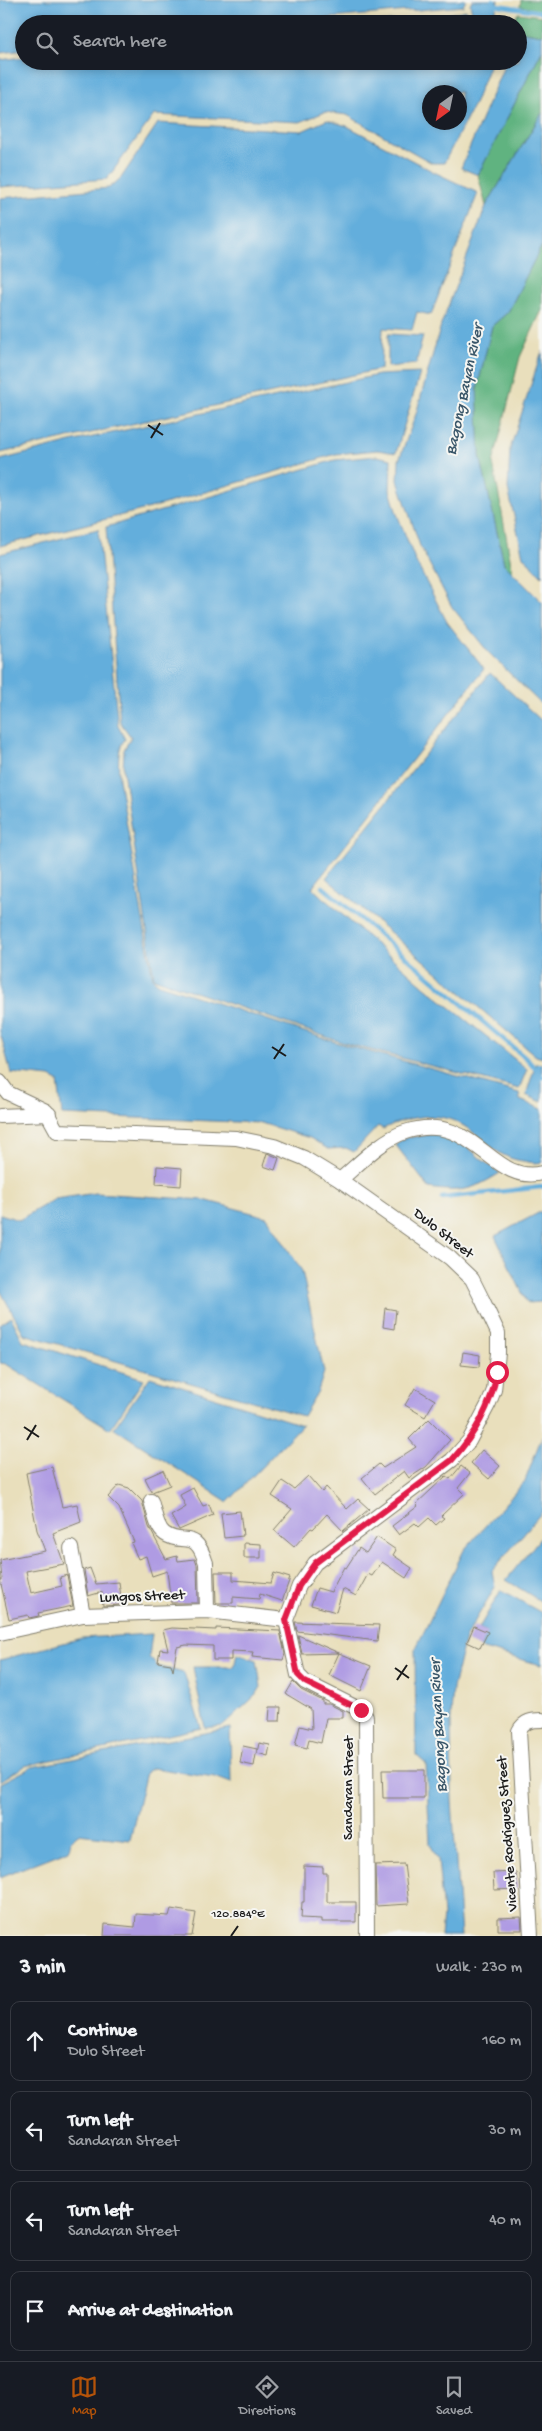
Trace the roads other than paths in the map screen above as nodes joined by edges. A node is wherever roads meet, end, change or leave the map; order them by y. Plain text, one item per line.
1 (0, 1082) edge
2 (50, 1114) junction
3 (0, 1116) edge
4 (542, 1173) edge
5 (340, 1180) junction
6 (151, 1502) dead end
7 (71, 1548) dead end
8 (207, 1611) junction
9 (83, 1615) junction
10 (286, 1620) junction
11 (0, 1633) edge
12 (542, 1720) edge
13 (367, 1936) edge
14 (532, 1936) edge

1 - 2 street, Dulo Street
2 - 3 street
2 - 5 street, Dulo Street
4 - 5 street
5 - 10 street, Dulo Street
6 - 8 street
7 - 9 street
8 - 9 street, Lungos Street
8 - 10 street, Lungos Street
9 - 11 street, Lungos Street
10 - 13 street, Sandaran Street
12 - 14 street, Vicente Rodriguez Street

